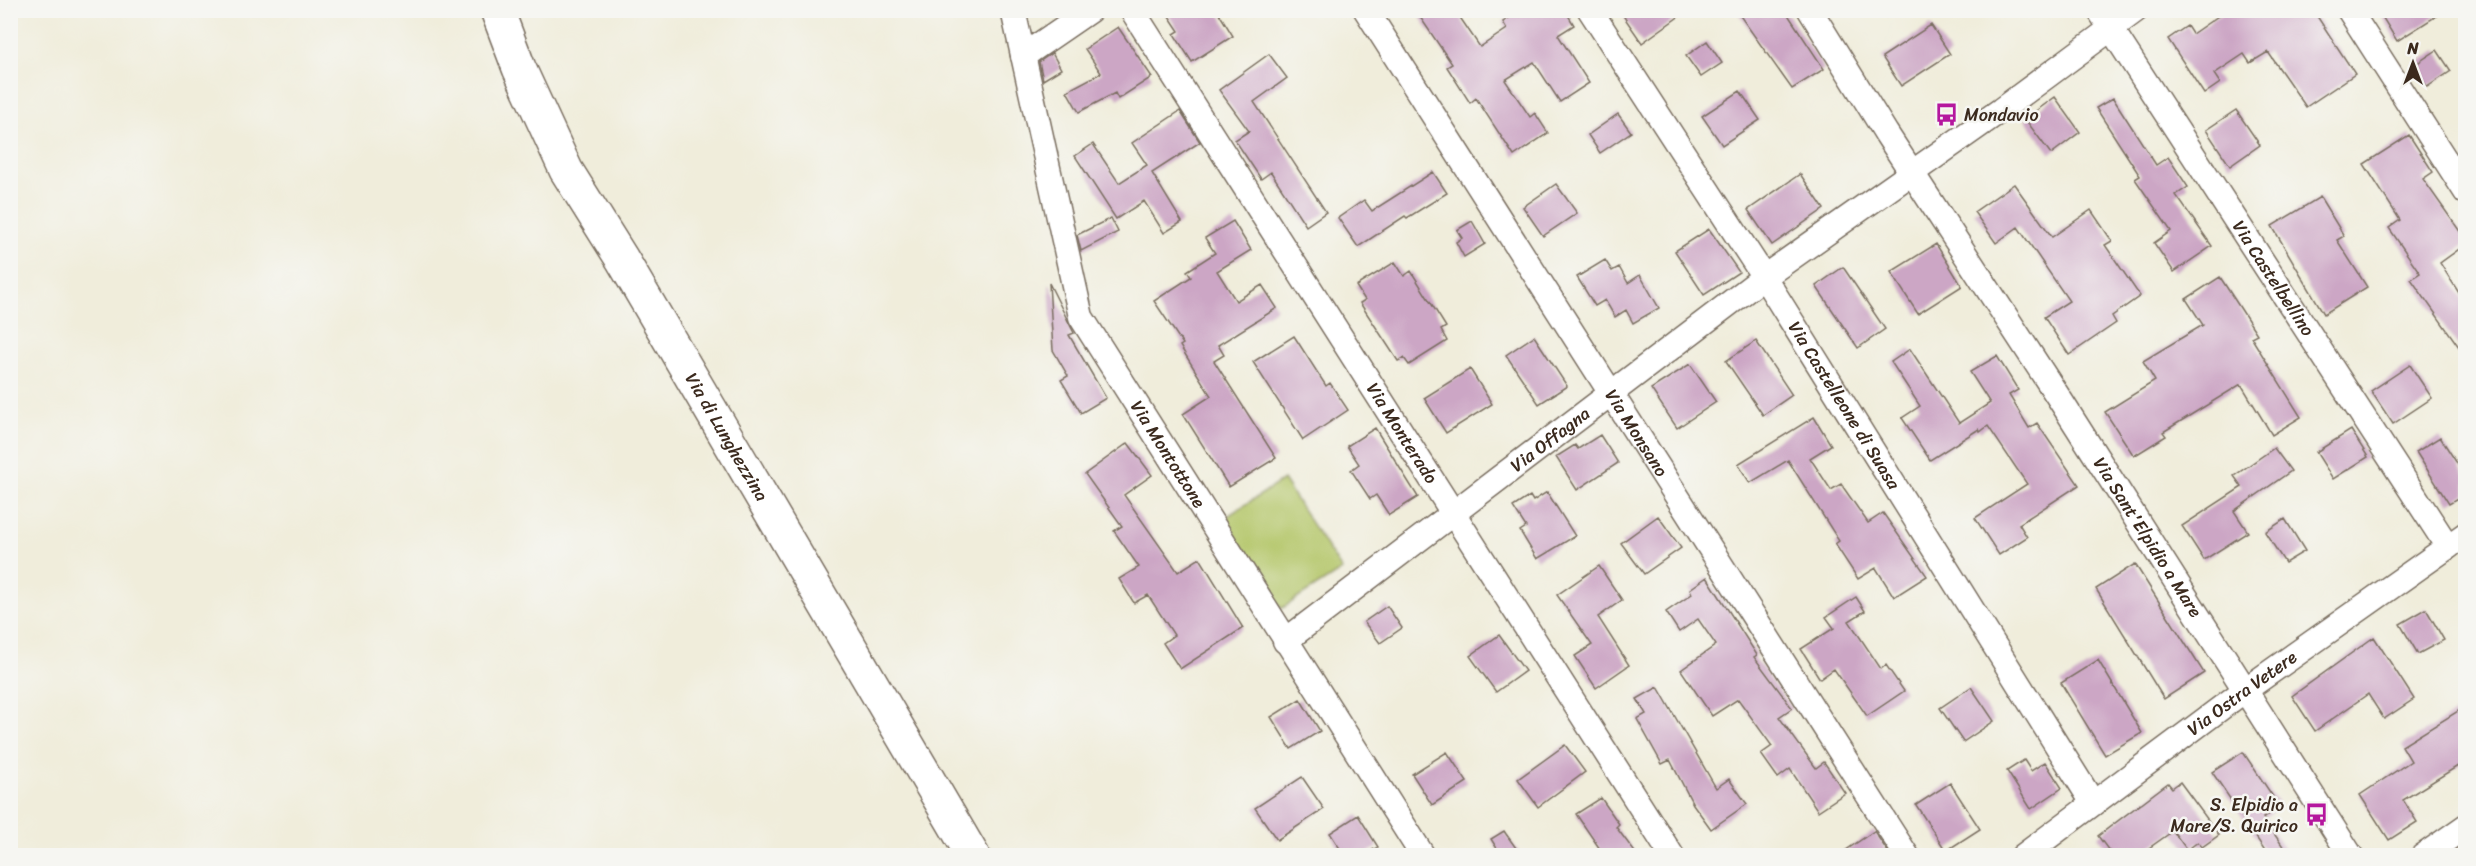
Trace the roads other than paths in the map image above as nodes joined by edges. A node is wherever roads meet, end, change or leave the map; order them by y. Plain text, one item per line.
1 (497, 10) edge
2 (1013, 10) edge
3 (1090, 10) edge
4 (1132, 10) edge
5 (1366, 10) edge
6 (1590, 10) edge
7 (1810, 10) edge
8 (2136, 10) edge
9 (2349, 10) edge
10 (2104, 20) edge
11 (1023, 56) junction
12 (1912, 173) junction
13 (2466, 192) edge
14 (1764, 278) junction
15 (1611, 394) junction
16 (1455, 514) junction
17 (2457, 541) edge
18 (1285, 641) junction
19 (2245, 690) junction
20 (2093, 803) junction
21 (2466, 825) edge
22 (973, 855) edge
23 (1423, 855) edge
24 (1672, 855) edge
25 (1907, 855) edge
26 (2023, 855) edge
27 (2351, 855) edge
28 (2423, 855) edge

1 - 22 street, Via di Lunghezzina
2 - 11 street, Via Montottone
3 - 11 street
4 - 16 street, Via Monterado
5 - 15 street, Via Monsano
6 - 14 street, Via Castelleone di Suasa
7 - 12 street, Via Sant'Elpidio a Mare
8 - 10 street
9 - 13 street
10 - 12 street, Via Offagna
10 - 17 street, Via Castelbellino
11 - 18 street, Via Montottone
12 - 14 street, Via Offagna
12 - 19 street, Via Sant'Elpidio a Mare
14 - 15 street, Via Offagna
14 - 20 street, Via Castelleone di Suasa
15 - 16 street, Via Offagna
15 - 25 street, Via Monsano
16 - 18 street, Via Offagna
16 - 24 street, Via Monterado
17 - 19 street, Via Ostra Vetere
18 - 23 street, Via Montottone
19 - 20 street, Via Ostra Vetere
19 - 27 street, Via Sant'Elpidio a Mare
20 - 26 street, Via Ostra Vetere
21 - 28 street

